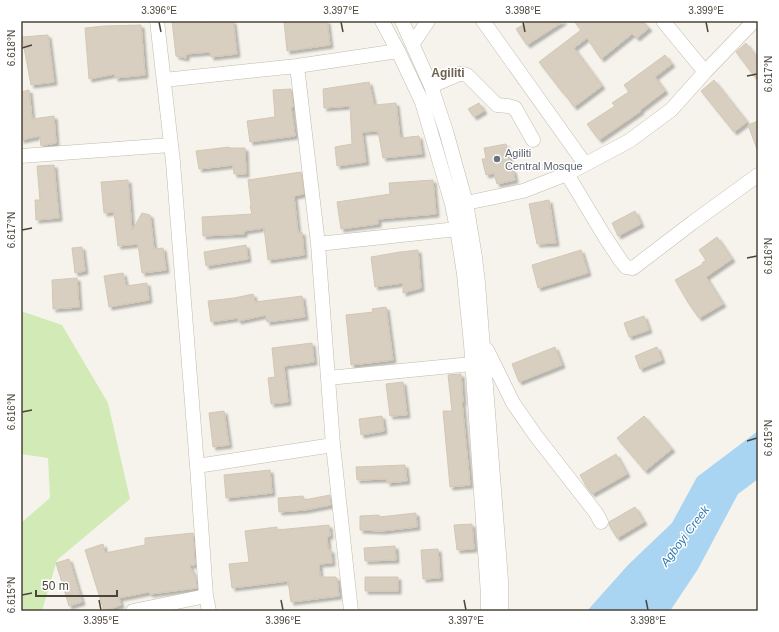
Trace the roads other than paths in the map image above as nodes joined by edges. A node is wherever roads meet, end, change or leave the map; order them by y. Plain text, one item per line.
1 (158, 21) edge
2 (382, 21) edge
3 (402, 21) edge
4 (428, 21) edge
5 (483, 21) edge
6 (663, 21) edge
7 (754, 21) edge
8 (412, 43) junction
9 (398, 52) junction
10 (297, 66) junction
11 (705, 72) junction
12 (164, 80) junction
13 (431, 86) junction
14 (533, 140) dead end
15 (171, 145) junction
16 (21, 156) edge
17 (585, 164) junction
18 (567, 174) junction
19 (758, 176) edge
20 (466, 203) junction
21 (457, 229) junction
22 (318, 244) junction
23 (483, 340) junction
24 (472, 364) junction
25 (328, 378) junction
26 (333, 444) junction
27 (197, 466) junction
28 (601, 522) dead end
29 (206, 596) junction
30 (133, 611) edge
31 (209, 611) edge
32 (351, 611) edge
33 (488, 611) edge
34 (501, 611) edge

1 - 12 street
2 - 9 street
3 - 8 street
4 - 8 street
5 - 17 street
6 - 11 street
7 - 11 street
8 - 13 street
9 - 10 street
9 - 21 street
10 - 12 street
10 - 22 street
11 - 17 street
12 - 15 street
13 - 14 street
13 - 20 street
15 - 16 street
15 - 27 street
17 - 18 street
18 - 19 street
18 - 20 street
20 - 23 street
21 - 22 street
21 - 24 street
22 - 25 street
23 - 28 street
23 - 34 street
24 - 25 street
24 - 33 street
25 - 26 street
26 - 27 street
26 - 32 street
27 - 29 street
29 - 30 street
29 - 31 street

